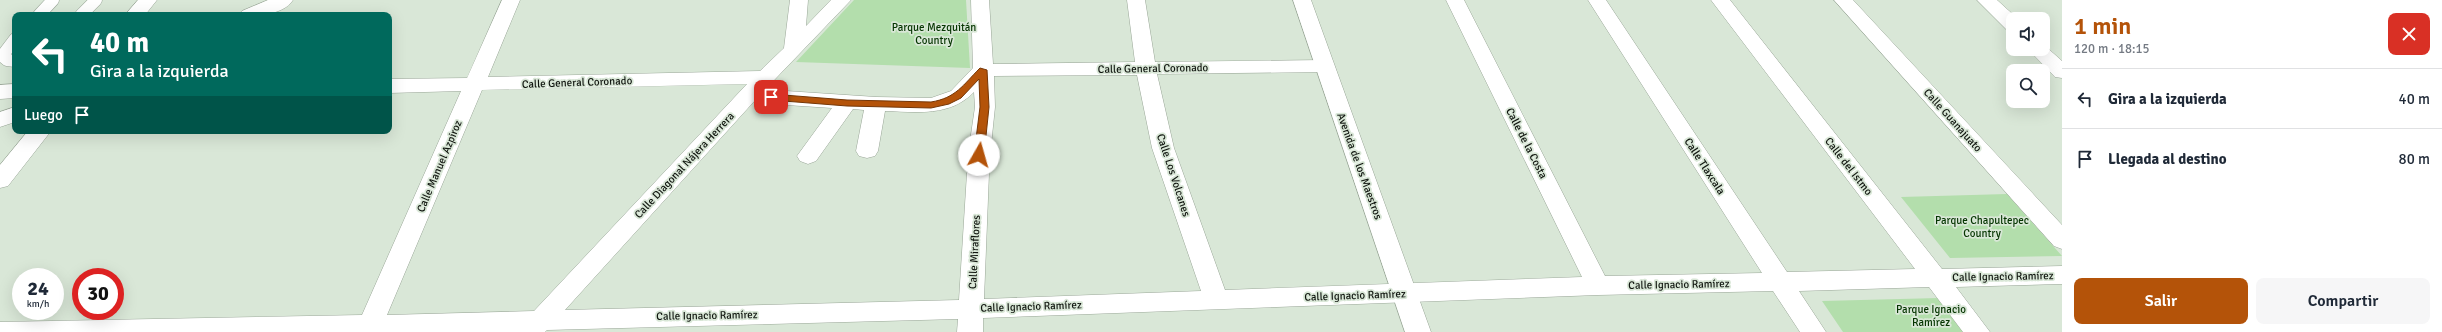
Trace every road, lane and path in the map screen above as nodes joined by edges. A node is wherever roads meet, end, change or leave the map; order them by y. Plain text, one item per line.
1 (53, 0) edge
2 (96, 0) edge
3 (148, 0) edge
4 (284, 0) edge
5 (511, 0) edge
6 (798, 0) edge
7 (842, 0) edge
8 (980, 0) edge
9 (1136, 0) edge
10 (1302, 0) edge
11 (1455, 0) edge
12 (1597, 0) edge
13 (1720, 0) edge
14 (1843, 0) edge
15 (1986, 0) edge
16 (41, 12) edge
17 (84, 12) edge
18 (138, 12) edge
19 (256, 12) edge
20 (2006, 19) edge
21 (12, 43) edge
22 (793, 51) junction
23 (2045, 56) edge
24 (12, 61) edge
25 (1324, 66) junction
26 (1146, 69) junction
27 (983, 70) junction
28 (2062, 72) edge
29 (474, 85) junction
30 (392, 86) edge
31 (768, 87) junction
32 (12, 91) edge
33 (0, 92) edge
34 (847, 103) junction
35 (876, 104) junction
36 (12, 115) edge
37 (0, 120) edge
38 (38, 134) edge
39 (868, 151) dead end
40 (808, 156) dead end
41 (0, 180) edge
42 (2062, 240) edge
43 (2062, 275) edge
44 (1935, 278) junction
45 (1780, 282) junction
46 (1598, 286) junction
47 (1404, 293) junction
48 (1216, 300) junction
49 (971, 320) edge
50 (535, 326) edge
51 (368, 328) edge
52 (0, 332) edge
53 (1418, 332) edge
54 (1813, 332) edge
55 (1978, 332) edge

1 - 16 lane
2 - 17 lane
3 - 18 street
4 - 19 street
5 - 29 street, Calle Manuel Azpiroz
6 - 22 street
7 - 22 street, Calle Diagonal Nájera Herrera
8 - 27 street
9 - 26 street, Calle Los Volcanes
10 - 25 street, Avenida de los Maestros
11 - 46 street, Calle de la Costa
12 - 45 street, Calle Tlaxcala
13 - 44 street, Calle del Istmo
14 - 42 street, Calle Guanajuato
15 - 20 street
21 - 24 lane
22 - 31 street, Calle Diagonal Nájera Herrera
23 - 28 street
25 - 26 street, Calle General Coronado
25 - 47 street, Avenida de los Maestros
26 - 27 street, Calle General Coronado
26 - 48 street, Calle Los Volcanes
27 - 35 street, Calle General Coronado
27 - 49 street, Calle Miraflores
29 - 30 street, Calle General Coronado
29 - 31 street, Calle General Coronado
29 - 51 street, Calle Manuel Azpiroz
31 - 34 street, Calle General Coronado
31 - 50 street, Calle Diagonal Nájera Herrera
32 - 33 street
34 - 35 street, Calle General Coronado
34 - 40 street
35 - 39 street
36 - 37 street
38 - 41 street
43 - 44 street, Calle Ignacio Ramírez
44 - 45 street, Calle Ignacio Ramírez
44 - 55 street, Calle del Istmo
45 - 46 street, Calle Ignacio Ramírez
45 - 54 street, Calle Tlaxcala
46 - 47 street, Calle Ignacio Ramírez
47 - 48 street, Calle Ignacio Ramírez
47 - 53 street, Avenida de los Maestros
48 - 49 street, Calle Ignacio Ramírez
49 - 50 street, Calle Ignacio Ramírez
50 - 51 street, Calle Ignacio Ramírez
51 - 52 street, Calle Ignacio Ramírez

